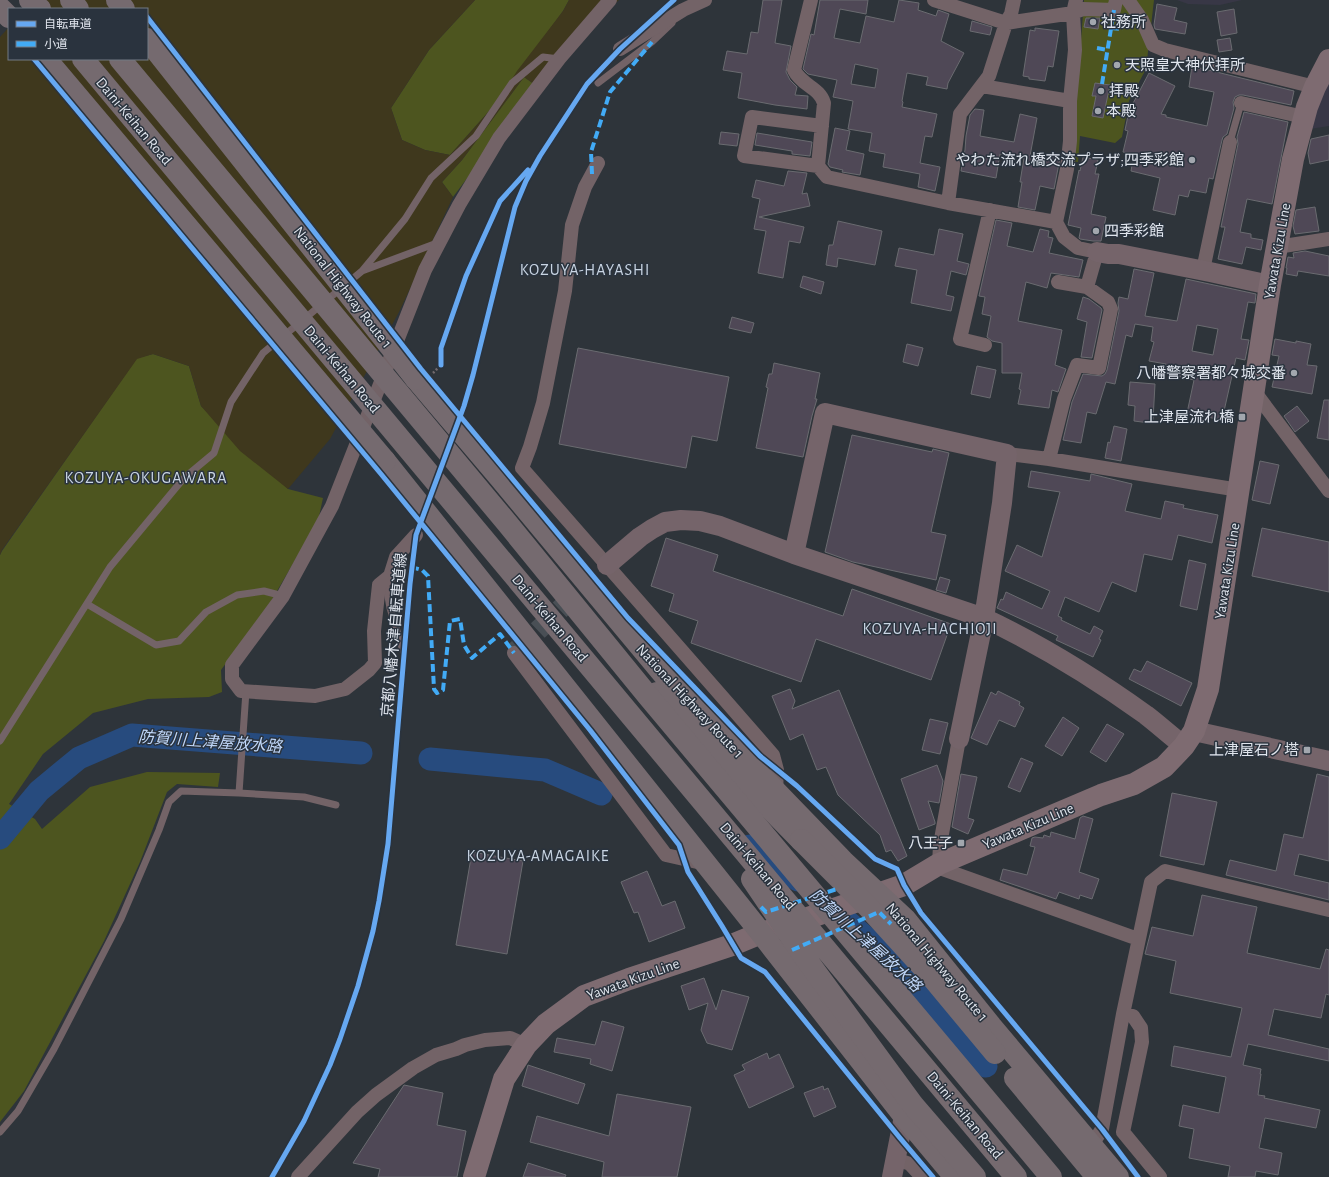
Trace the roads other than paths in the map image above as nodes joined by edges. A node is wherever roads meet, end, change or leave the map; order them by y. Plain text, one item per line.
1 (30, 0) edge
2 (34, 0) edge
3 (71, 0) edge
4 (610, 0) edge
5 (705, 0) edge
6 (811, 0) edge
7 (934, 0) edge
8 (1014, 0) edge
9 (1116, 0) edge
10 (1128, 0) edge
11 (692, 4) edge
12 (972, 6) edge
13 (1074, 6) edge
14 (0, 8) edge
15 (40, 8) edge
16 (40, 8) edge
17 (77, 8) edge
18 (8, 16) edge
19 (1006, 23) junction
20 (148, 40) edge
21 (620, 49) dead end
22 (559, 58) junction
23 (47, 60) edge
24 (83, 60) edge
25 (121, 60) edge
26 (1329, 60) edge
27 (598, 84) dead end
28 (982, 86) junction
29 (1315, 87) junction
30 (1070, 101) junction
31 (1241, 103) joint
32 (1304, 117) junction
33 (822, 126) junction
34 (1230, 142) joint
35 (598, 163) dead end
36 (818, 166) junction
37 (948, 203) junction
38 (990, 210) junction
39 (1056, 222) junction
40 (1329, 239) edge
41 (440, 243) junction
42 (1277, 247) junction
43 (1097, 252) junction
44 (1203, 270) junction
45 (362, 271) junction
46 (1058, 282) dead end
47 (1270, 285) junction
48 (1087, 287) junction
49 (985, 345) dead end
50 (1254, 391) junction
51 (1007, 454) junction
52 (1049, 459) junction
53 (1239, 490) junction
54 (1329, 491) edge
55 (416, 535) dead end
56 (794, 554) junction
57 (607, 565) junction
58 (385, 580) junction
59 (283, 596) junction
60 (87, 604) junction
61 (984, 618) junction
62 (561, 631) junction
63 (598, 633) junction
64 (514, 653) dead end
65 (404, 654) dead end
66 (246, 691) junction
67 (1189, 738) junction
68 (959, 739) joint
69 (0, 740) edge
70 (1329, 761) edge
71 (776, 792) junction
72 (239, 793) junction
73 (336, 805) dead end
74 (706, 864) junction
75 (939, 864) junction
76 (872, 896) junction
77 (1329, 910) edge
78 (770, 931) junction
79 (1138, 939) junction
80 (1123, 1014) junction
81 (526, 1045) junction
82 (904, 1116) junction
83 (0, 1132) edge
84 (1092, 1145) junction
85 (894, 1168) edge
86 (298, 1177) edge
87 (474, 1177) edge
88 (922, 1177) edge
89 (955, 1177) edge
90 (975, 1177) edge
91 (1016, 1177) edge
92 (1051, 1177) edge
93 (1097, 1177) edge
94 (1118, 1177) edge
95 (1160, 1177) edge

1 - 15 highway
2 - 16 highway
3 - 17 highway
4 - 22 street
5 - 11 street
6 - 33 street
7 - 12 street
8 - 19 street
9 - 13 street
10 - 29 street
11 - 21 street
11 - 27 lane
12 - 19 street
13 - 19 street
13 - 30 street
14 - 18 highway
19 - 28 street
20 - 71 highway, National Highway Route 1, bridge
22 - 41 street
22 - 45 lane
23 - 74 highway, bridge
24 - 62 highway, Daini-Keihan Road, bridge
25 - 63 highway, Daini-Keihan Road, bridge
26 - 29 main road, Yawata Kizu Line
28 - 30 street
28 - 37 street
29 - 32 main road, Yawata Kizu Line
30 - 39 street
31 - 32 street
31 - 34 lane
32 - 42 main road, Yawata Kizu Line
33 - 36 street
33 - 36 street
34 - 44 street
35 - 57 street
36 - 37 street
37 - 38 street
38 - 39 street
38 - 49 street
39 - 43 street
40 - 42 street
41 - 45 lane
41 - 59 street
42 - 47 main road, Yawata Kizu Line
43 - 44 street
43 - 48 street
44 - 47 street
45 - 60 lane
46 - 48 street
47 - 50 main road, Yawata Kizu Line
48 - 52 street
50 - 53 main road, Yawata Kizu Line
50 - 54 street
51 - 52 street
51 - 56 street
51 - 61 street
52 - 53 street
53 - 67 main road, Yawata Kizu Line
55 - 58 street
56 - 57 street
56 - 61 street
57 - 71 street
58 - 65 lane
58 - 66 street
59 - 60 lane
59 - 66 street
60 - 69 lane
61 - 67 street
61 - 68 street
62 - 90 highway, bridge
62 - 91 highway, Daini-Keihan Road, bridge
63 - 92 highway, Daini-Keihan Road, bridge
63 - 93 highway, bridge
64 - 74 street
66 - 72 lane
67 - 70 street
67 - 75 main road, Yawata Kizu Line
68 - 75 street
71 - 76 highway, National Highway Route 1
72 - 73 lane
72 - 83 lane
74 - 78 highway
75 - 76 main road, Yawata Kizu Line
75 - 79 street
76 - 78 main road, Yawata Kizu Line, bridge
76 - 84 highway, National Highway Route 1
77 - 79 street
78 - 81 main road, Yawata Kizu Line
78 - 82 highway
79 - 80 street
80 - 84 street
80 - 95 street
81 - 86 street
81 - 87 main road, Yawata Kizu Line
82 - 85 street
82 - 89 highway
84 - 94 highway, National Highway Route 1
85 - 88 street

